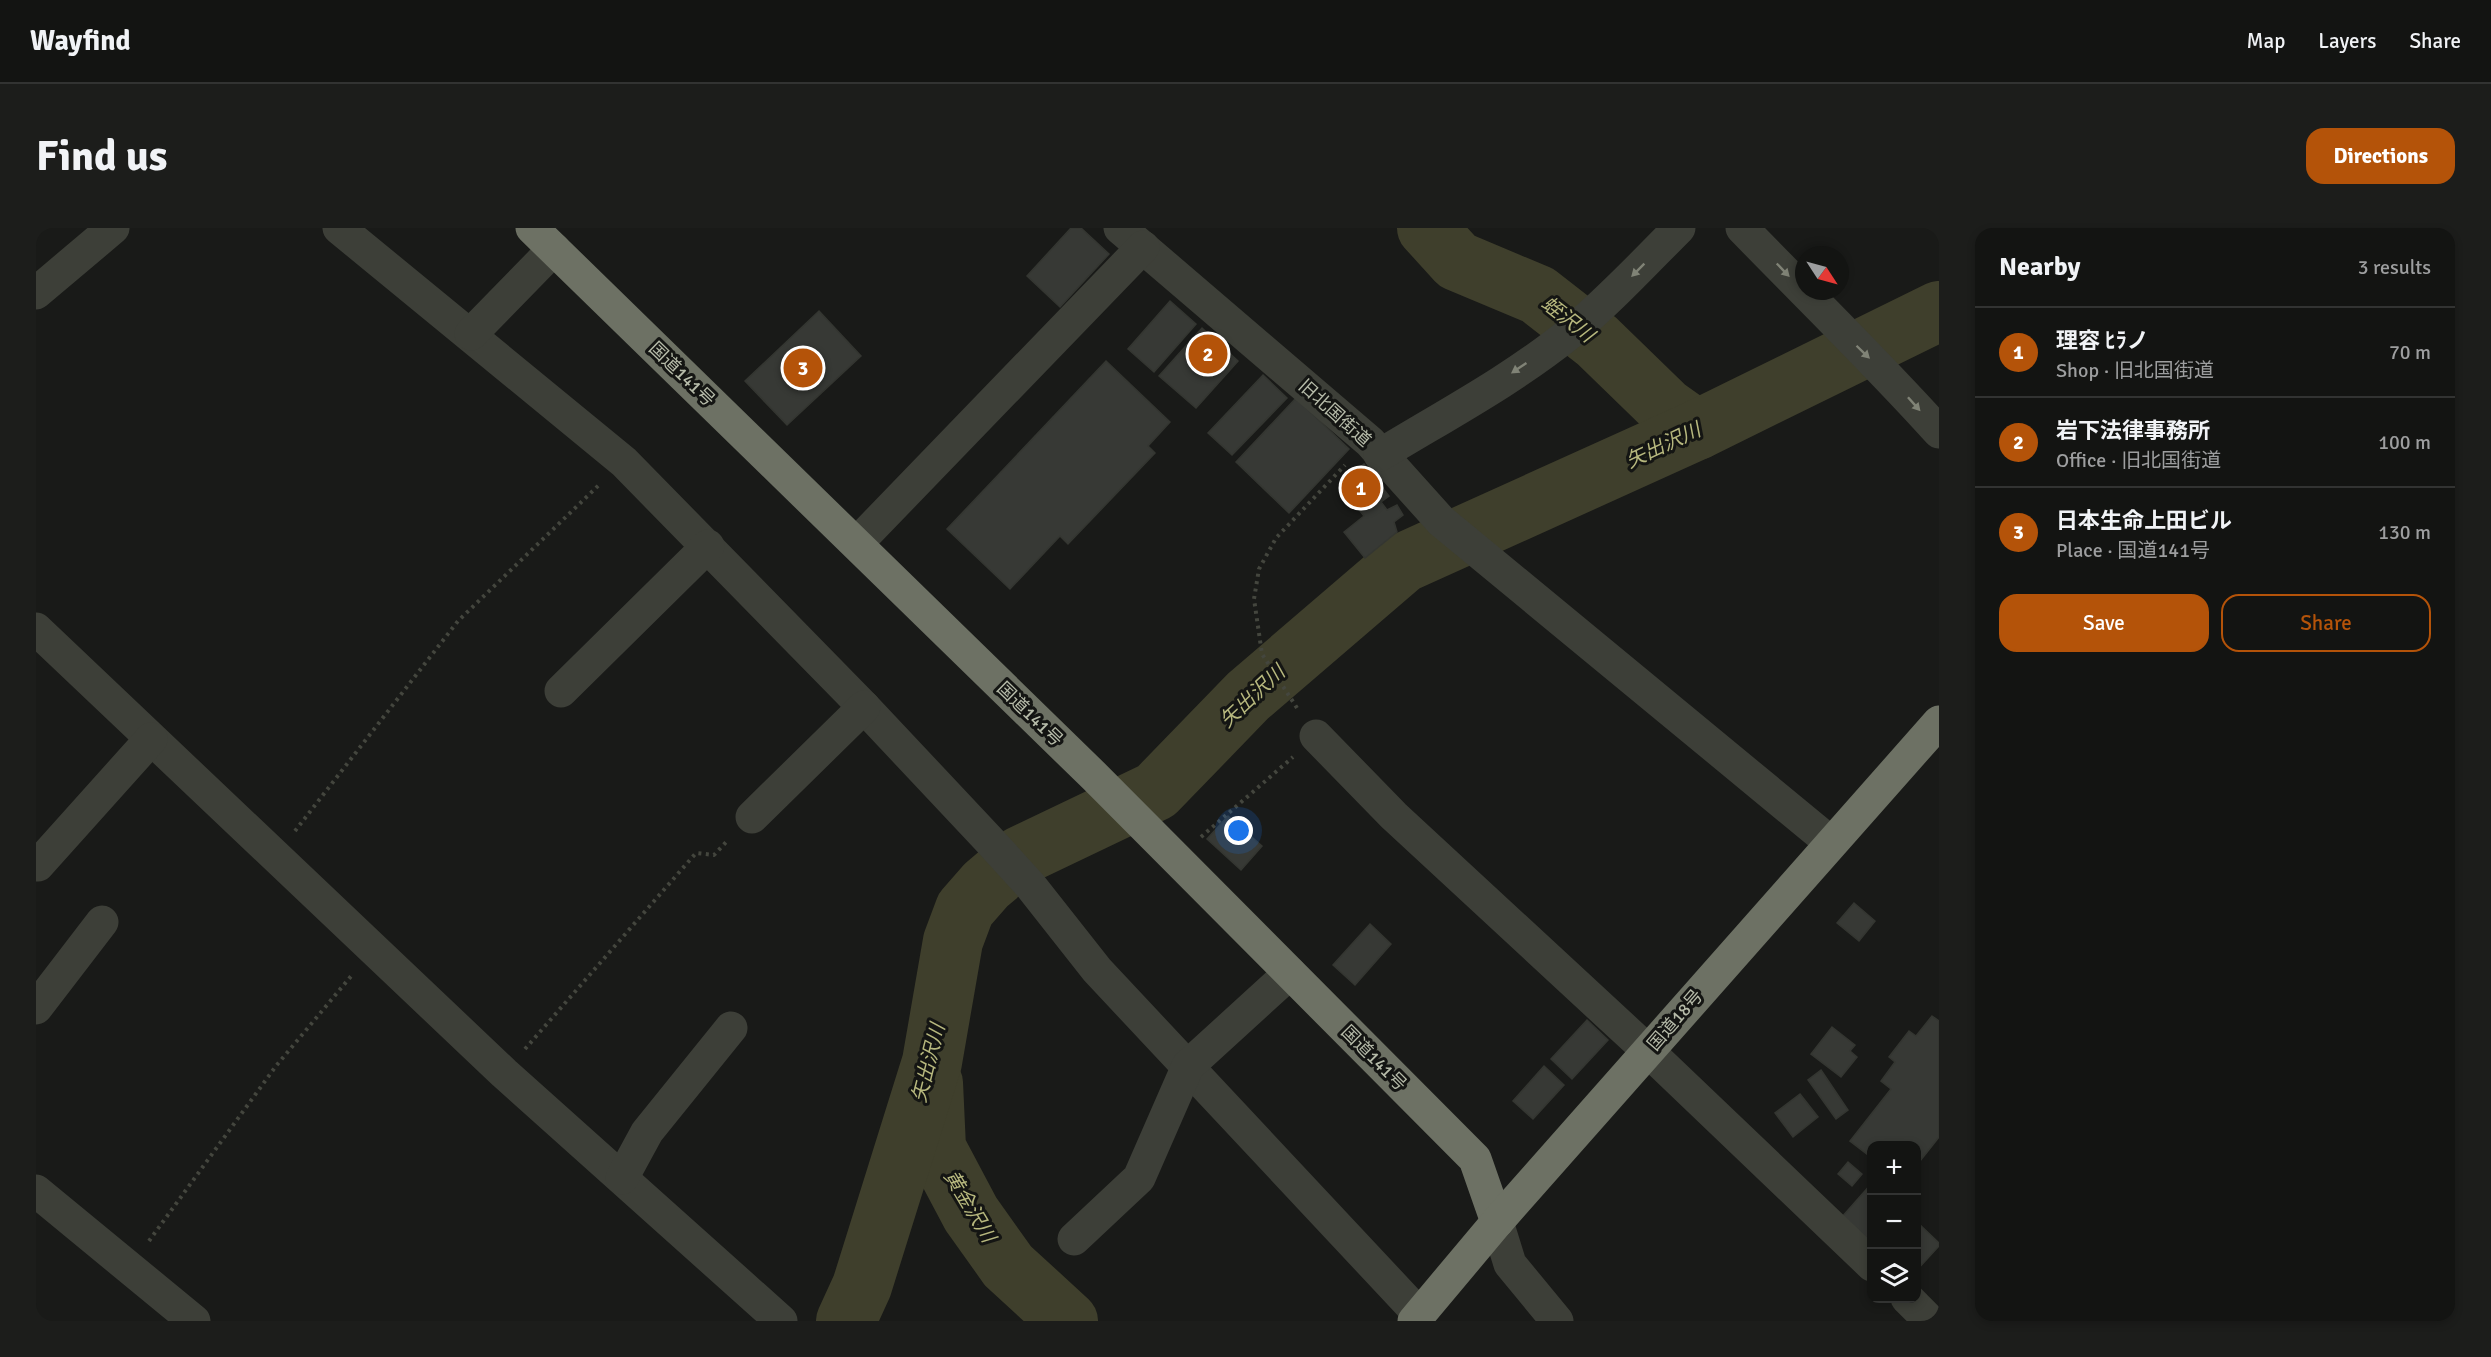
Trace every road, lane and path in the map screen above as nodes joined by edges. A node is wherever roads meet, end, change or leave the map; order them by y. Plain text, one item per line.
1 (113, 228) edge
2 (339, 228) edge
3 (1679, 228) edge
4 (1742, 228) edge
5 (1132, 237) edge
6 (543, 239) edge
7 (36, 293) edge
8 (471, 334) junction
9 (1939, 432) edge
10 (1375, 448) junction
11 (624, 462) junction
12 (857, 543) junction
13 (708, 546) junction
14 (37, 632) edge
15 (561, 691) dead end
16 (1295, 706) dead end
17 (864, 707) junction
18 (1939, 722) edge
19 (1316, 736) joint
20 (151, 739) junction
21 (752, 817) joint
22 (1830, 842) junction
23 (276, 855) junction
24 (1175, 858) junction
25 (36, 863) edge
26 (102, 922) dead end
27 (373, 949) junction
28 (1290, 973) junction
29 (36, 1008) edge
30 (730, 1028) dead end
31 (1648, 1051) junction
32 (1188, 1066) junction
33 (504, 1073) junction
34 (622, 1178) junction
35 (40, 1202) edge
36 (1497, 1222) junction
37 (1074, 1239) dead end
38 (1867, 1260) edge
39 (129, 1269) junction
40 (1911, 1303) edge
41 (1417, 1318) edge
42 (194, 1321) edge
43 (781, 1321) edge
44 (1557, 1321) edge
45 (1930, 1321) edge

1 - 7 street
2 - 8 street
3 -> 10 street, 旧北国街道
4 -> 9 street
5 - 10 street, 旧北国街道
5 - 12 street
6 - 8 street
6 - 12 highway, 国道141号
8 - 11 street
10 - 16 path
10 - 22 street
11 - 13 street
11 - 23 path
12 - 24 highway, 国道141号
13 - 15 street
13 - 17 street
14 - 20 street
17 - 21 street
17 - 32 street
18 - 22 highway, 国道18号
19 - 24 path
19 - 31 street
20 - 23 street
20 - 25 street
21 - 33 path
22 - 31 highway, 国道18号
23 - 27 street
24 - 28 highway, 国道141号
26 - 29 street
27 - 33 street
27 - 39 path
28 - 32 street
28 - 36 highway, 国道141号
30 - 34 street
31 - 36 highway, 国道18号
31 - 38 street
32 - 37 street
32 - 41 street
33 - 34 street
34 - 43 street
35 - 39 street
36 - 41 highway, 国道18号
36 - 44 street
39 - 42 street
40 - 45 street

